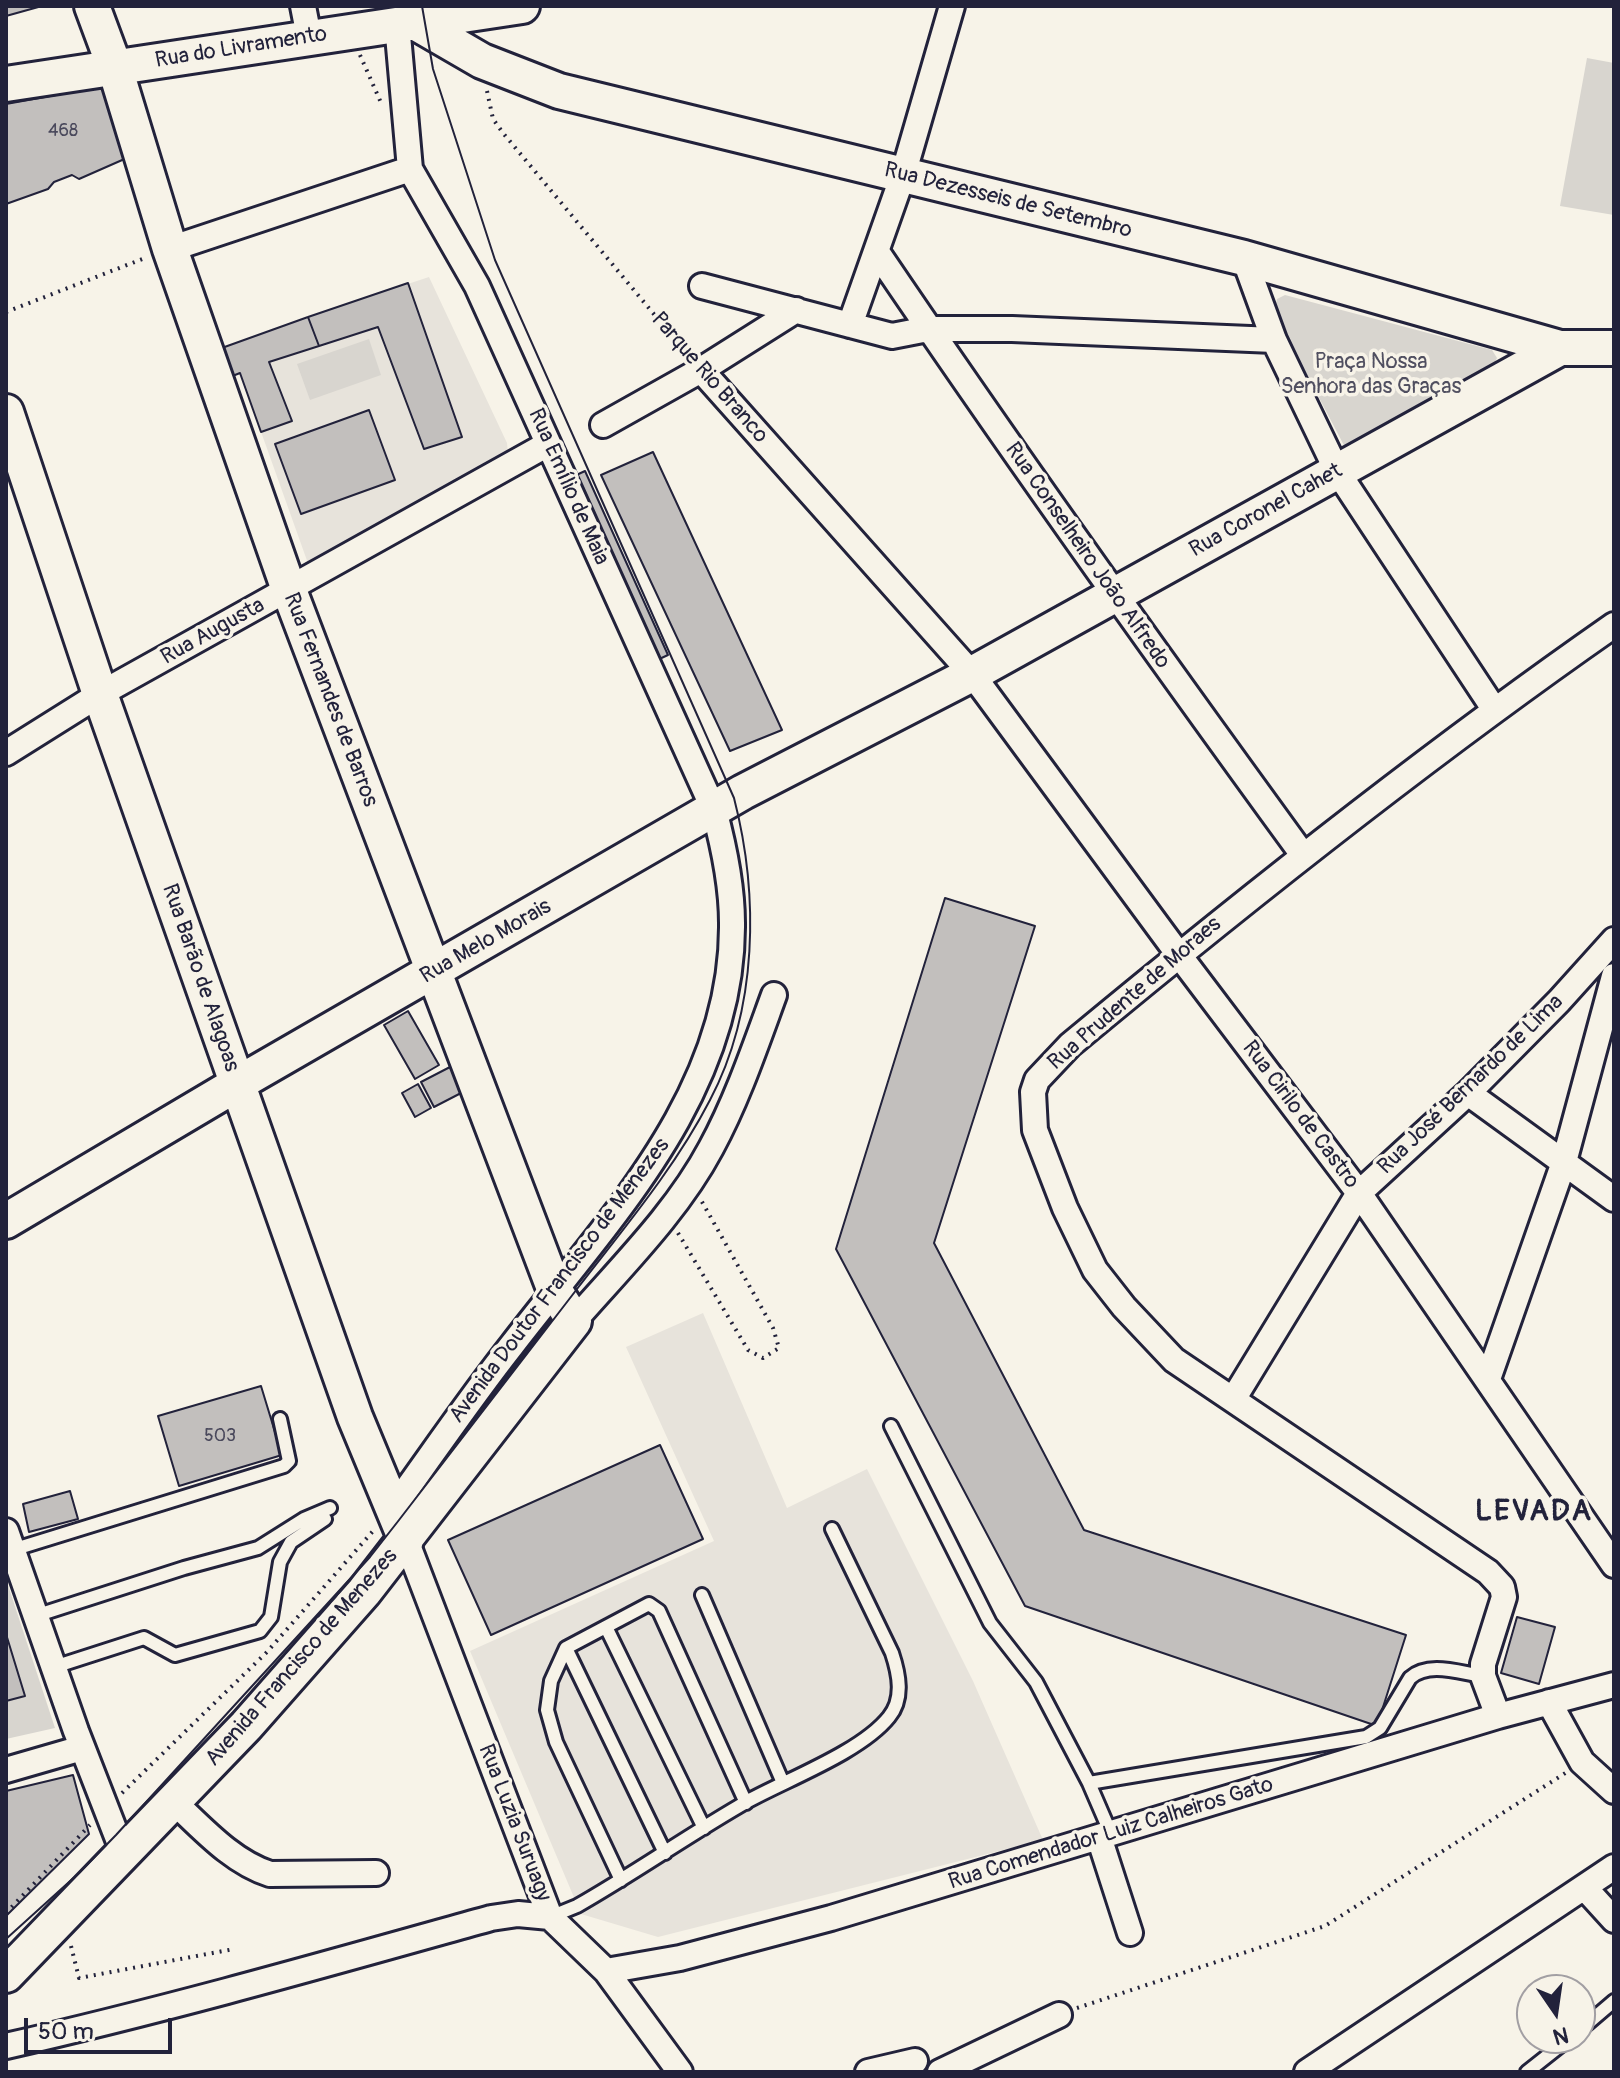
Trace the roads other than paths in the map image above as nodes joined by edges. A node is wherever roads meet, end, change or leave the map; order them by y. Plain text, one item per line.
1 (92, 6) edge
2 (522, 6) edge
3 (952, 6) edge
4 (475, 10) edge
5 (411, 18) edge
6 (306, 22) edge
7 (115, 68) junction
8 (6, 84) edge
9 (410, 169) junction
10 (903, 175) junction
11 (170, 249) junction
12 (877, 252) junction
13 (1244, 258) junction
14 (702, 286) dead end
15 (796, 310) junction
16 (850, 325) junction
17 (928, 329) junction
18 (1274, 340) junction
19 (1560, 348) junction
20 (1614, 348) edge
21 (701, 370) junction
22 (6, 412) edge
23 (603, 425) dead end
24 (548, 444) junction
25 (1337, 471) junction
26 (289, 590) junction
27 (1114, 596) junction
28 (1614, 625) edge
29 (972, 674) junction
30 (100, 694) junction
31 (1494, 709) junction
32 (6, 753) edge
33 (714, 810) junction
34 (1303, 855) junction
35 (1614, 940) edge
36 (1179, 955) junction
37 (433, 972) junction
38 (1614, 976) edge
39 (774, 995) dead end
40 (237, 1084) junction
41 (1468, 1093) junction
42 (1564, 1162) junction
43 (1359, 1193) junction
44 (1614, 1199) edge
45 (6, 1221) edge
46 (555, 1291) junction
47 (574, 1321) junction
48 (1488, 1379) junction
49 (1234, 1398) junction
50 (280, 1419) dead end
51 (891, 1426) dead end
52 (394, 1507) junction
53 (832, 1529) dead end
54 (9, 1540) edge
55 (406, 1540) junction
56 (1614, 1565) edge
57 (702, 1595) dead end
58 (35, 1616) junction
59 (606, 1627) junction
60 (566, 1648) junction
61 (54, 1667) junction
62 (1483, 1676) junction
63 (1614, 1685) edge
64 (1549, 1702) junction
65 (1498, 1716) junction
66 (73, 1744) junction
67 (6, 1770) edge
68 (783, 1783) junction
69 (1089, 1783) junction
70 (1614, 1791) edge
71 (173, 1801) junction
72 (746, 1803) junction
73 (704, 1828) junction
74 (1105, 1836) junction
75 (123, 1852) junction
76 (665, 1853) junction
77 (1614, 1867) edge
78 (376, 1873) dead end
79 (621, 1880) junction
80 (1584, 1887) junction
81 (550, 1917) junction
82 (1614, 1920) edge
83 (1130, 1933) dead end
84 (606, 1971) junction
85 (6, 1975) edge
86 (1614, 2001) edge
87 (1059, 2015) road end
88 (1596, 2016) edge
89 (6, 2046) edge
90 (1550, 2054) edge
91 (915, 2061) dead end
92 (680, 2072) edge
93 (868, 2072) edge
94 (940, 2072) edge
95 (1307, 2072) edge
96 (1527, 2072) edge

1 - 7 street, Rua Fernandes de Barros
2 - 4 street, Rua do Livramento
3 - 10 street
4 - 5 street, Rua do Livramento
5 - 6 street, Rua do Livramento
5 - 9 street, Rua Emílio de Maia
5 - 10 street, Rua Dezesseis de Setembro
6 - 7 street, Rua do Livramento
7 - 8 street, Rua do Livramento
7 - 11 street, Rua Fernandes de Barros
9 - 11 street
9 - 24 street, Rua Emílio de Maia
10 - 12 street
10 - 13 street, Rua Dezesseis de Setembro
11 - 26 street, Rua Fernandes de Barros
12 - 16 street
12 - 17 street, Rua Conselheiro João Alfredo
13 - 18 street
13 - 19 street, Rua Dezesseis de Setembro
14 - 15 street
15 - 16 street
15 - 21 street
16 - 17 street
17 - 18 street
17 - 27 street, Rua Conselheiro João Alfredo
18 - 25 street
19 - 20 street, Rua Dezesseis de Setembro
19 - 25 street, Rua Coronel Cahet
21 - 23 street
21 - 29 street, Parque Rio Branco
22 - 30 street, Rua Barão de Alagoas
24 - 26 street, Rua Augusta
24 - 33 street, Rua Emílio de Maia
25 - 27 street, Rua Coronel Cahet
25 - 31 street
26 - 30 street, Rua Augusta
26 - 37 street, Rua Fernandes de Barros
27 - 29 street, Rua Coronel Cahet
27 - 34 street, Rua Conselheiro João Alfredo
28 - 31 street, Rua Prudente de Moraes
29 - 33 street, Rua Melo Morais
29 - 36 street, Rua Cirilo de Castro
30 - 32 street, Rua Augusta
30 - 40 street, Rua Barão de Alagoas
31 - 34 street, Rua Prudente de Moraes
33 - 37 street, Rua Melo Morais
33 - 46 street, Avenida Doutor Francisco de Menezes
34 - 36 street, Rua Prudente de Moraes
35 - 41 street, Rua José Bernardo de Lima
36 - 43 street, Rua Cirilo de Castro
36 - 49 street, Rua Prudente de Moraes
37 - 40 street, Rua Melo Morais
37 - 46 street, Rua Fernandes de Barros
38 - 42 street
39 - 47 street
40 - 45 street, Rua Melo Morais
40 - 52 street, Rua Barão de Alagoas
41 - 42 street
41 - 43 street, Rua José Bernardo de Lima
42 - 44 street
42 - 48 street
43 - 48 street, Rua Cirilo de Castro
43 - 49 street, Rua José Bernardo de Lima
46 - 47 street, Rua Fernandes de Barros
46 - 52 street, Avenida Doutor Francisco de Menezes
47 - 55 street, Avenida Francisco de Menezes
48 - 56 street, Rua Cirilo de Castro
49 - 62 street, Rua Prudente de Moraes
50 - 54 lane
51 - 69 lane
52 - 55 street, Rua Barão de Alagoas
53 - 68 lane
54 - 58 street
55 - 71 street, Avenida Francisco de Menezes
55 - 81 street, Rua Luzia Suruagy
57 - 68 lane
58 - 61 street
58 - 61 lane
59 - 60 lane
59 - 72 lane
59 - 73 lane
60 - 76 lane
60 - 79 lane
61 - 66 street
62 - 65 street
62 - 69 lane
63 - 64 street, Rua Comendador Luiz Calheiros Gato
64 - 65 street, Rua Comendador Luiz Calheiros Gato
64 - 70 street
65 - 74 street, Rua Comendador Luiz Calheiros Gato
66 - 67 street
66 - 75 street
68 - 72 lane
69 - 74 lane
71 - 75 street, Avenida Francisco de Menezes
71 - 78 street
72 - 73 lane
73 - 76 lane
74 - 83 street
74 - 84 street, Rua Comendador Luiz Calheiros Gato
75 - 85 street, Avenida Francisco de Menezes
76 - 79 lane
77 - 80 street
79 - 81 lane
80 - 82 street
80 - 95 street
81 - 84 street, Rua Luzia Suruagy
81 - 89 street
84 - 92 street, Rua Luzia Suruagy
86 - 88 lane
87 - 94 street
90 - 96 lane
91 - 93 street

